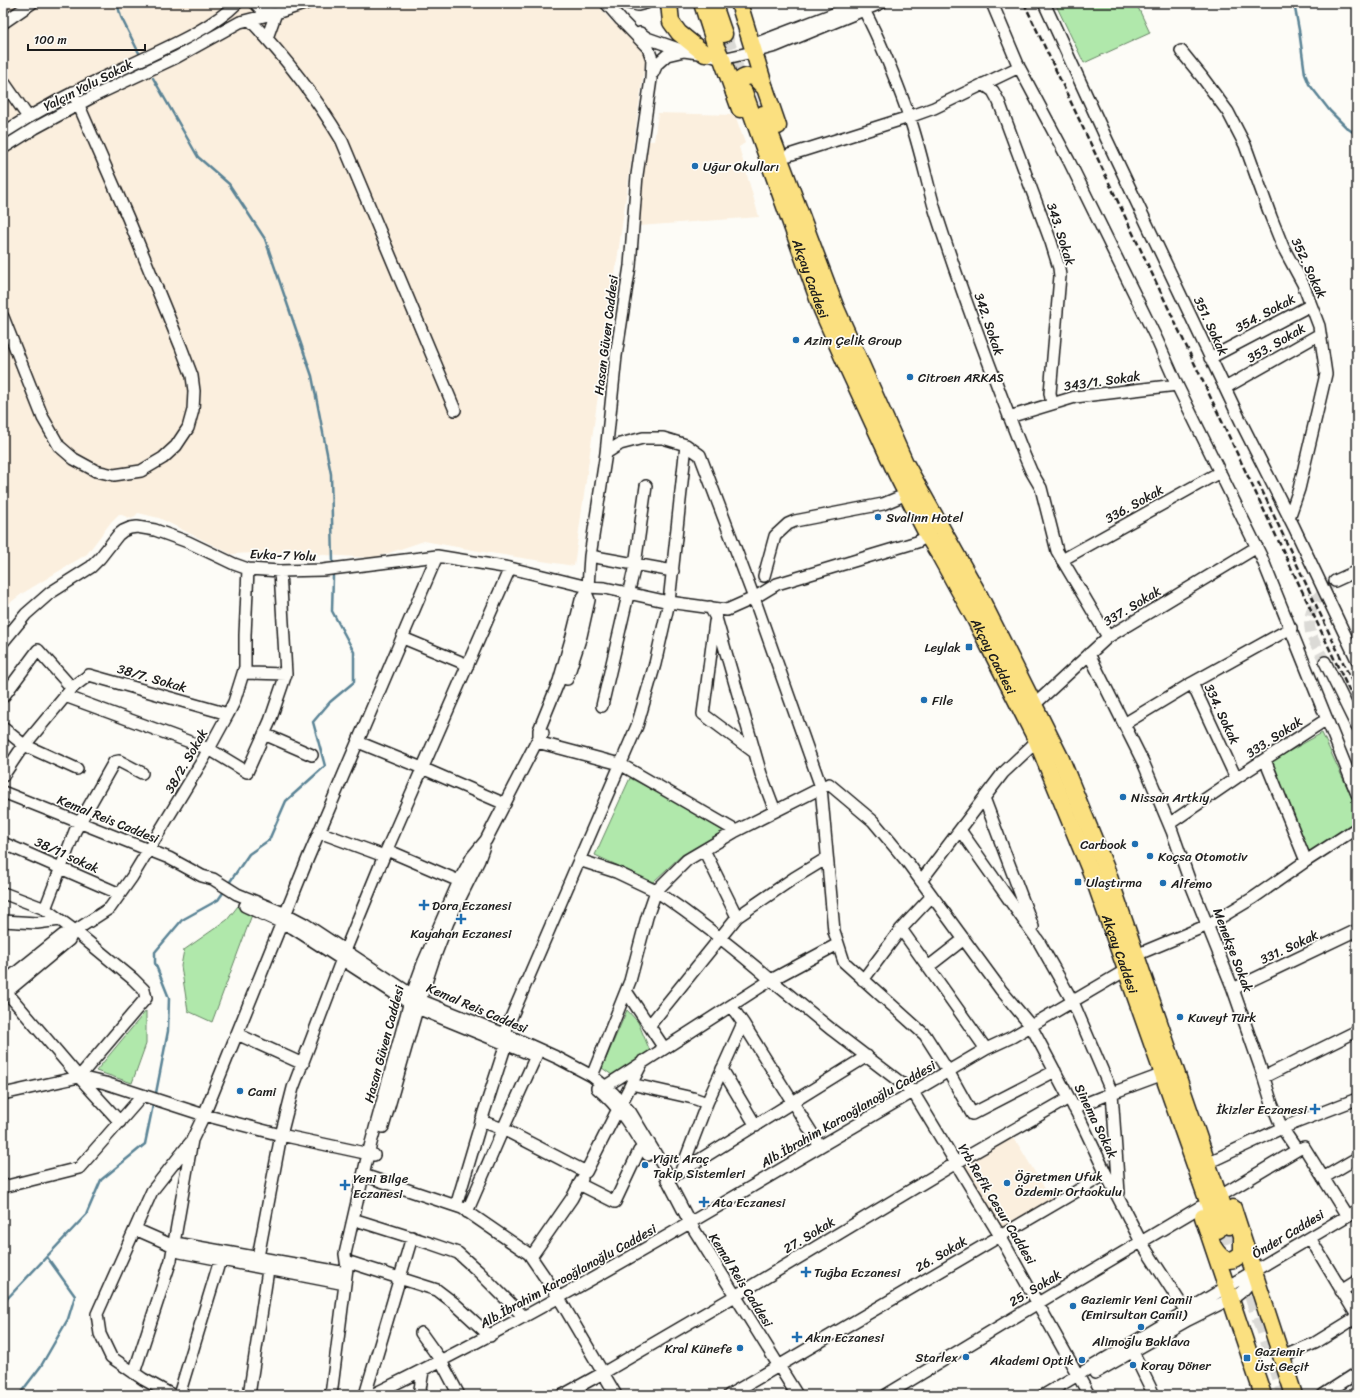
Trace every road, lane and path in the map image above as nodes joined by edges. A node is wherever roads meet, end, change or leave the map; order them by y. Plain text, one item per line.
1 (32, 3) edge
2 (237, 3) edge
3 (255, 3) edge
4 (289, 3) edge
5 (307, 3) edge
6 (606, 3) edge
7 (628, 3) edge
8 (646, 3) edge
9 (669, 3) edge
10 (702, 3) edge
11 (713, 3) edge
12 (724, 3) edge
13 (739, 3) edge
14 (881, 3) edge
15 (1044, 3) edge
16 (993, 4) edge
17 (864, 7) edge
18 (276, 13) junction
19 (250, 20) junction
20 (621, 20) junction
21 (3, 23) edge
22 (267, 38) junction
23 (752, 48) junction
24 (684, 51) junction
25 (1180, 51) dead end
26 (705, 54) junction
27 (722, 59) junction
28 (1018, 68) junction
29 (651, 79) junction
30 (3, 81) edge
31 (983, 84) junction
32 (749, 90) junction
33 (73, 92) junction
34 (79, 104) junction
35 (28, 117) junction
36 (909, 117) junction
37 (3, 133) edge
38 (3, 148) edge
39 (789, 155) junction
40 (1311, 305) junction
41 (828, 308) junction
42 (3, 317) edge
43 (1320, 334) junction
44 (1210, 358) junction
45 (1177, 385) junction
46 (1225, 388) junction
47 (1052, 404) junction
48 (455, 410) dead end
49 (1009, 417) junction
50 (686, 445) junction
51 (606, 453) junction
52 (1220, 472) junction
53 (646, 486) dead end
54 (907, 494) junction
55 (1289, 518) junction
56 (928, 536) junction
57 (1257, 547) junction
58 (437, 556) junction
59 (590, 556) junction
60 (1062, 560) junction
61 (635, 565) junction
62 (510, 568) junction
63 (248, 569) junction
64 (673, 571) junction
65 (1357, 571) edge
66 (280, 572) junction
67 (764, 576) dead end
68 (1335, 581) tunnel mouth
69 (587, 590) junction
70 (628, 594) junction
71 (754, 598) junction
72 (669, 602) junction
73 (710, 607) junction
74 (716, 618) junction
75 (1291, 628) junction
76 (1108, 637) junction
77 (403, 638) junction
78 (3, 642) edge
79 (1089, 654) junction
80 (1357, 660) edge
81 (1325, 662) tunnel mouth
82 (468, 665) junction
83 (244, 673) junction
84 (286, 674) junction
85 (1192, 683) junction
86 (68, 692) junction
87 (3, 697) edge
88 (1034, 705) junction
89 (602, 706) dead end
90 (228, 714) junction
91 (1327, 719) junction
92 (1124, 724) junction
93 (1357, 727) edge
94 (3, 728) edge
95 (264, 734) junction
96 (538, 740) junction
97 (1037, 741) junction
98 (358, 742) junction
99 (24, 745) junction
100 (209, 750) junction
101 (754, 752) junction
102 (312, 754) dead end
103 (1266, 760) junction
104 (620, 764) junction
105 (422, 768) junction
106 (77, 769) dead end
107 (142, 772) dead end
108 (3, 776) edge
109 (1236, 778) junction
110 (821, 787) junction
111 (3, 792) edge
112 (1357, 794) edge
113 (984, 798) junction
114 (505, 804) junction
115 (775, 811) junction
116 (79, 822) junction
117 (1169, 824) junction
118 (1357, 828) edge
119 (960, 830) junction
120 (736, 831) junction
121 (319, 832) junction
122 (486, 840) junction
123 (3, 843) edge
124 (704, 850) junction
125 (148, 851) junction
126 (386, 853) junction
127 (827, 858) junction
128 (579, 860) junction
129 (1306, 860) junction
130 (61, 867) junction
131 (459, 881) junction
132 (921, 881) junction
133 (656, 891) junction
134 (3, 893) edge
135 (120, 894) junction
136 (932, 896) junction
137 (45, 909) junction
138 (284, 918) junction
139 (738, 918) junction
140 (60, 920) junction
141 (3, 921) edge
142 (1208, 924) junction
143 (900, 929) junction
144 (1357, 930) edge
145 (74, 932) junction
146 (720, 938) junction
147 (964, 939) junction
148 (1039, 942) junction
149 (838, 944) junction
150 (344, 955) junction
151 (1136, 955) junction
152 (928, 967) junction
153 (1126, 970) junction
154 (771, 980) junction
155 (863, 980) junction
156 (4, 989) edge
157 (1233, 989) junction
158 (626, 992) junction
159 (415, 1002) junction
160 (1073, 1002) junction
161 (731, 1006) junction
162 (743, 1023) junction
163 (649, 1026) junction
164 (1031, 1026) junction
165 (1357, 1031) edge
166 (1155, 1032) junction
167 (237, 1034) junction
168 (505, 1039) junction
169 (664, 1048) junction
170 (986, 1049) junction
171 (536, 1056) junction
172 (867, 1056) junction
173 (643, 1061) junction
174 (303, 1064) junction
175 (722, 1069) junction
176 (948, 1071) junction
177 (1055, 1071) junction
178 (592, 1076) junction
179 (1158, 1076) junction
180 (80, 1077) junction
181 (1264, 1077) junction
182 (631, 1084) junction
183 (606, 1086) junction
184 (912, 1092) junction
185 (1112, 1093) junction
186 (3, 1094) edge
187 (144, 1095) junction
188 (1357, 1099) edge
189 (792, 1102) junction
190 (707, 1103) junction
191 (1072, 1103) junction
192 (620, 1106) junction
193 (204, 1115) junction
194 (481, 1121) junction
195 (120, 1122) junction
196 (756, 1126) junction
197 (1282, 1128) junction
198 (503, 1129) junction
199 (281, 1135) junction
200 (192, 1140) junction
201 (820, 1146) junction
202 (644, 1147) junction
203 (1297, 1150) junction
204 (372, 1154) junction
205 (1357, 1158) edge
206 (1216, 1159) junction
207 (956, 1163) junction
208 (682, 1171) junction
209 (586, 1172) junction
210 (1106, 1174) junction
211 (366, 1176) junction
212 (666, 1178) junction
213 (1323, 1178) junction
214 (579, 1184) junction
215 (3, 1187) edge
216 (1227, 1192) junction
217 (1119, 1197) junction
218 (456, 1206) junction
219 (1200, 1207) junction
220 (1357, 1210) edge
221 (467, 1212) junction
222 (1347, 1216) junction
223 (359, 1221) junction
224 (690, 1223) junction
225 (1224, 1228) tunnel mouth
226 (135, 1229) junction
227 (1000, 1236) junction
228 (412, 1237) junction
229 (1242, 1237) junction
230 (1310, 1238) junction
231 (1141, 1242) junction
232 (1212, 1245) junction
233 (174, 1246) junction
234 (258, 1257) junction
235 (532, 1257) junction
236 (220, 1260) junction
237 (268, 1270) junction
238 (347, 1272) junction
239 (1254, 1272) junction
240 (399, 1278) junction
241 (1357, 1281) edge
242 (1341, 1290) junction
243 (1229, 1292) junction
244 (735, 1296) junction
245 (559, 1298) junction
246 (1038, 1303) junction
247 (1185, 1310) junction
248 (524, 1317) junction
249 (1357, 1317) edge
250 (421, 1333) dead end
251 (490, 1336) junction
252 (1133, 1352) junction
253 (1282, 1357) junction
254 (441, 1361) junction
255 (778, 1366) junction
256 (423, 1370) junction
257 (134, 1373) junction
258 (603, 1373) junction
259 (1357, 1373) edge
260 (1082, 1378) junction
261 (1289, 1378) junction
262 (1264, 1392) edge
263 (172, 1395) edge
264 (179, 1395) edge
265 (249, 1395) edge
266 (331, 1395) edge
267 (365, 1395) edge
268 (372, 1395) edge
269 (419, 1395) edge
270 (459, 1395) edge
271 (563, 1395) edge
272 (616, 1395) edge
273 (729, 1395) edge
274 (797, 1395) edge
275 (886, 1395) edge
276 (1044, 1395) edge
277 (1054, 1395) edge
278 (1089, 1395) edge
279 (1096, 1395) edge
280 (1154, 1395) edge
281 (1282, 1395) edge
282 (1294, 1395) edge
283 (1323, 1395) edge

1 - 21 street
2 - 33 street, Yalçın Yolu Sokak
3 - 18 street
4 - 18 street
5 - 18 street, Yalçın Yolu Sokak
6 - 20 street
7 - 8 street
9 - 26 highway
10 - 27 highway
11 - 12 highway
13 - 23 highway
14 - 17 street
15 - 44 street, 351. Sokak
16 - 28 street
17 - 23 street
17 - 36 street, 342. Sokak
18 - 19 street, Yalçın Yolu Sokak
18 - 22 street
19 - 22 street
19 - 34 street, Yalçın Yolu Sokak
20 - 24 street
20 - 29 street
22 - 48 street
23 - 27 street
23 - 32 highway
24 - 26 street
24 - 29 street
25 - 40 street, 352. Sokak
26 - 27 street
27 - 32 highway
28 - 31 street
28 - 45 street
29 - 51 street, Hasan Güven Caddesi
30 - 35 street
31 - 36 street
31 - 47 street, 343. Sokak
32 - 39 highway
32 - 41 highway, Akçay Caddesi
32 - 41 highway
33 - 34 street
33 - 35 street, Yalçın Yolu Sokak
34 - 38 street, Yalçın Yolu Sokak
34 - 42 street
35 - 37 street, Yalçın Yolu Sokak
36 - 39 street
36 - 49 street, 342. Sokak
39 - 41 highway
40 - 43 street, 352. Sokak
40 - 44 street, 354. Sokak
41 - 54 highway, Akçay Caddesi
41 - 88 highway, Akçay Caddesi
43 - 46 street, 353. Sokak
43 - 55 street, 352. Sokak
44 - 46 street, 351. Sokak
45 - 47 street, 343/1. Sokak
45 - 52 street
46 - 55 street, 351. Sokak
47 - 49 street, 343/1. Sokak
49 - 60 street, 342. Sokak
50 - 51 street
50 - 64 street
50 - 71 street
51 - 59 street, Hasan Güven Caddesi
52 - 57 street
52 - 60 street, 336. Sokak
53 - 61 street
54 - 56 highway, Akçay Caddesi
54 - 67 street
55 - 80 street, 351. Sokak
56 - 71 street
56 - 97 highway, Akçay Caddesi
57 - 75 street
57 - 76 street, 337. Sokak
58 - 62 street, Evka-7 Yolu
58 - 66 street, Evka-7 Yolu
58 - 77 street
59 - 61 street
59 - 69 street, Hasan Güven Caddesi
60 - 76 street, 342. Sokak
61 - 64 street
61 - 70 street
62 - 69 street, Evka-7 Yolu
62 - 82 street
63 - 66 street, Evka-7 Yolu
63 - 78 street, Evka-7 Yolu
63 - 83 street, 38/2. Sokak
64 - 72 street
65 - 68 street
66 - 84 street
69 - 70 street, Evka-7 Yolu
69 - 96 street, Hasan Güven Caddesi
70 - 72 street, Evka-7 Yolu
70 - 89 street
71 - 73 street, Evka-7 Yolu
71 - 110 street
72 - 73 street, Evka-7 Yolu
72 - 104 street
73 - 74 street
74 - 101 street
74 - 101 street
75 - 85 street
75 - 91 street
76 - 79 street, 337. Sokak
77 - 82 street
77 - 98 street
79 - 88 street, 337. Sokak
79 - 92 street, Menekşe Sokak
81 - 93 street
82 - 105 street
83 - 84 street
83 - 90 street, 38/2. Sokak
84 - 95 street
85 - 92 street
85 - 109 street, 334. Sokak
86 - 87 street
86 - 90 street, 38/7. Sokak
86 - 99 street
86 - 100 street
88 - 151 highway, Akçay Caddesi
90 - 100 street, 38/2. Sokak
91 - 103 street, 333. Sokak
91 - 112 street
92 - 117 street, Menekşe Sokak
94 - 99 street
95 - 100 street
95 - 102 street
96 - 104 street
96 - 114 street, Hasan Güven Caddesi
97 - 113 street
97 - 153 highway, Akçay Caddesi
98 - 105 street
98 - 121 street
99 - 106 street
99 - 108 street
100 - 125 street, 38/2. Sokak
101 - 115 street
103 - 109 street, 333. Sokak
103 - 129 street
104 - 120 street
104 - 128 street
105 - 114 street
105 - 126 street
107 - 116 street
109 - 117 street, 333. Sokak
110 - 115 street
110 - 127 street
110 - 132 street, Sinema Sokak
111 - 116 street, Kemal Reis Caddesi
113 - 119 street
113 - 148 street
114 - 122 street, Hasan Güven Caddesi
115 - 120 street
116 - 125 street, Kemal Reis Caddesi
116 - 130 street
117 - 142 street, Menekşe Sokak
118 - 129 street
119 - 132 street
119 - 148 street
120 - 124 street
121 - 126 street
121 - 138 street
122 - 131 street, Hasan Güven Caddesi
122 - 159 street, Hasan Güven Caddesi
123 - 130 street, 38/11 sokak
124 - 133 street
124 - 139 street
125 - 135 street, 38/2. Sokak
125 - 138 street, Kemal Reis Caddesi
126 - 131 street
126 - 150 street
127 - 139 street
127 - 149 street
128 - 133 street, Yrb.Refik Cesur Caddesi
128 - 168 street
129 - 142 street
130 - 135 street, 38/11 sokak
130 - 137 street
131 - 159 street, Hasan Güven Caddesi
132 - 136 street, Sinema Sokak
133 - 146 street, Yrb.Refik Cesur Caddesi
133 - 158 street
134 - 137 street
135 - 145 street, 38/2. Sokak
136 - 143 street
136 - 147 street, Sinema Sokak
137 - 140 street
138 - 150 street, Kemal Reis Caddesi
138 - 167 street
139 - 146 street
140 - 141 street
140 - 145 street
142 - 151 street
142 - 157 street, Menekşe Sokak
143 - 152 street
143 - 155 street
144 - 157 street, 331. Sokak
145 - 156 street, 38/2. Sokak
145 - 180 street
146 - 154 street, Yrb.Refik Cesur Caddesi
146 - 163 street
147 - 152 street
147 - 164 street, Sinema Sokak
148 - 160 street
149 - 154 street
149 - 155 street
150 - 159 street, Kemal Reis Caddesi
150 - 174 street
151 - 166 highway, Akçay Caddesi
152 - 170 street
153 - 160 street, Alb.İbrahim Karaoğlanoğlu Caddesi
153 - 166 highway, Akçay Caddesi
154 - 161 street
154 - 172 street, Yrb.Refik Cesur Caddesi
155 - 176 street
156 - 180 street
157 - 181 street, Menekşe Sokak
158 - 163 street
158 - 178 street
159 - 168 street, Kemal Reis Caddesi
159 - 204 street, Hasan Güven Caddesi
160 - 164 street, Alb.İbrahim Karaoğlanoğlu Caddesi
160 - 185 street
161 - 162 street
161 - 169 street
162 - 175 street
162 - 189 street
163 - 169 street
164 - 170 street, Alb.İbrahim Karaoğlanoğlu Caddesi
164 - 177 street, Sinema Sokak
165 - 181 street
166 - 179 highway
166 - 206 highway
166 - 225 highway, Akçay Caddesi
167 - 174 street
167 - 193 street
168 - 171 street, Kemal Reis Caddesi
168 - 178 street, Kemal Reis Caddesi
168 - 194 street
169 - 173 street
170 - 176 street, Alb.İbrahim Karaoğlanoğlu Caddesi
171 - 192 street, Kemal Reis Caddesi
171 - 198 street
172 - 184 street, Yrb.Refik Cesur Caddesi
172 - 189 street
173 - 182 street
173 - 183 street
174 - 199 street
175 - 190 street
175 - 196 street
176 - 177 street
176 - 184 street, Alb.İbrahim Karaoğlanoğlu Caddesi
177 - 191 street, Sinema Sokak
178 - 183 street, Kemal Reis Caddesi
179 - 185 street, 27. Sokak
179 - 219 highway
180 - 186 street
180 - 187 street
180 - 195 street
181 - 197 street, Menekşe Sokak
182 - 190 street
182 - 192 street
183 - 192 street, Kemal Reis Caddesi
184 - 201 street, Alb.İbrahim Karaoğlanoğlu Caddesi
184 - 207 street, Yrb.Refik Cesur Caddesi
185 - 191 street, 27. Sokak
185 - 217 street
187 - 193 street
187 - 195 street
188 - 197 street
189 - 196 street
189 - 201 street
190 - 208 street
191 - 207 street, 27. Sokak
191 - 210 street, Sinema Sokak
192 - 202 street, Kemal Reis Caddesi
192 - 209 street
192 - 212 street, Kemal Reis Caddesi
193 - 199 street
193 - 200 street
194 - 198 street
194 - 218 street
195 - 215 street
196 - 208 street
197 - 203 street, Menekşe Sokak
197 - 206 street
198 - 209 street
198 - 221 street
199 - 204 street
199 - 234 street
200 - 226 street
200 - 233 street
201 - 224 street, Alb.İbrahim Karaoğlanoğlu Caddesi
202 - 212 street, Kemal Reis Caddesi
202 - 214 street
203 - 213 street
203 - 216 street
204 - 211 street, Hasan Güven Caddesi
205 - 213 street
206 - 216 highway
207 - 227 street, Yrb.Refik Cesur Caddesi
207 - 244 street, 27. Sokak
208 - 212 street
209 - 214 street
210 - 217 street, Sinema Sokak
210 - 227 street, 26. Sokak
211 - 218 street
211 - 223 street, Hasan Güven Caddesi
211 - 238 street, Hasan Güven Caddesi
212 - 224 street, Kemal Reis Caddesi
213 - 222 street
214 - 235 street
216 - 229 highway
217 - 231 street, Sinema Sokak
218 - 221 street
219 - 231 street, 25. Sokak
219 - 232 highway
220 - 222 street, Önder Caddesi
221 - 235 street
222 - 230 street, Önder Caddesi
223 - 228 street
223 - 238 street, Hasan Güven Caddesi
224 - 244 street, Kemal Reis Caddesi
224 - 245 street, Alb.İbrahim Karaoğlanoğlu Caddesi
226 - 233 street
226 - 257 street
227 - 246 street, Yrb.Refik Cesur Caddesi
227 - 255 street, 26. Sokak
228 - 240 street
228 - 248 street
229 - 232 highway
229 - 239 highway
230 - 239 street, Önder Caddesi
230 - 242 street
231 - 246 street, 25. Sokak
231 - 247 street, Sinema Sokak
232 - 243 highway
233 - 234 street
233 - 236 street
233 - 257 street
234 - 237 street
234 - 238 street
235 - 245 street
236 - 237 street
236 - 264 street
237 - 238 street
237 - 265 street
238 - 240 street
238 - 266 street, Hasan Güven Caddesi
239 - 243 street, Önder Caddesi
239 - 253 highway
240 - 251 street
240 - 267 street
241 - 242 street
242 - 249 street
243 - 247 street
243 - 252 street
243 - 262 highway
244 - 255 street, Kemal Reis Caddesi
244 - 258 street, 27. Sokak
245 - 248 street, Alb.İbrahim Karaoğlanoğlu Caddesi
245 - 258 street
246 - 260 street, Yrb.Refik Cesur Caddesi
246 - 275 street, 25. Sokak
247 - 260 street
248 - 251 street, Alb.İbrahim Karaoğlanoğlu Caddesi
249 - 253 street
250 - 254 street
251 - 254 street, Alb.İbrahim Karaoğlanoğlu Caddesi
252 - 260 street
252 - 280 street
253 - 261 highway
254 - 256 street, Alb.İbrahim Karaoğlanoğlu Caddesi
254 - 270 street
255 - 273 street, 26. Sokak
255 - 274 street, Kemal Reis Caddesi
256 - 268 street, Alb.İbrahim Karaoğlanoğlu Caddesi
256 - 269 street
257 - 263 street
258 - 271 street, 27. Sokak
258 - 272 street
259 - 283 street
260 - 276 street
260 - 277 street
260 - 278 street, Yrb.Refik Cesur Caddesi
260 - 279 street, Yrb.Refik Cesur Caddesi
261 - 281 highway
261 - 282 highway

